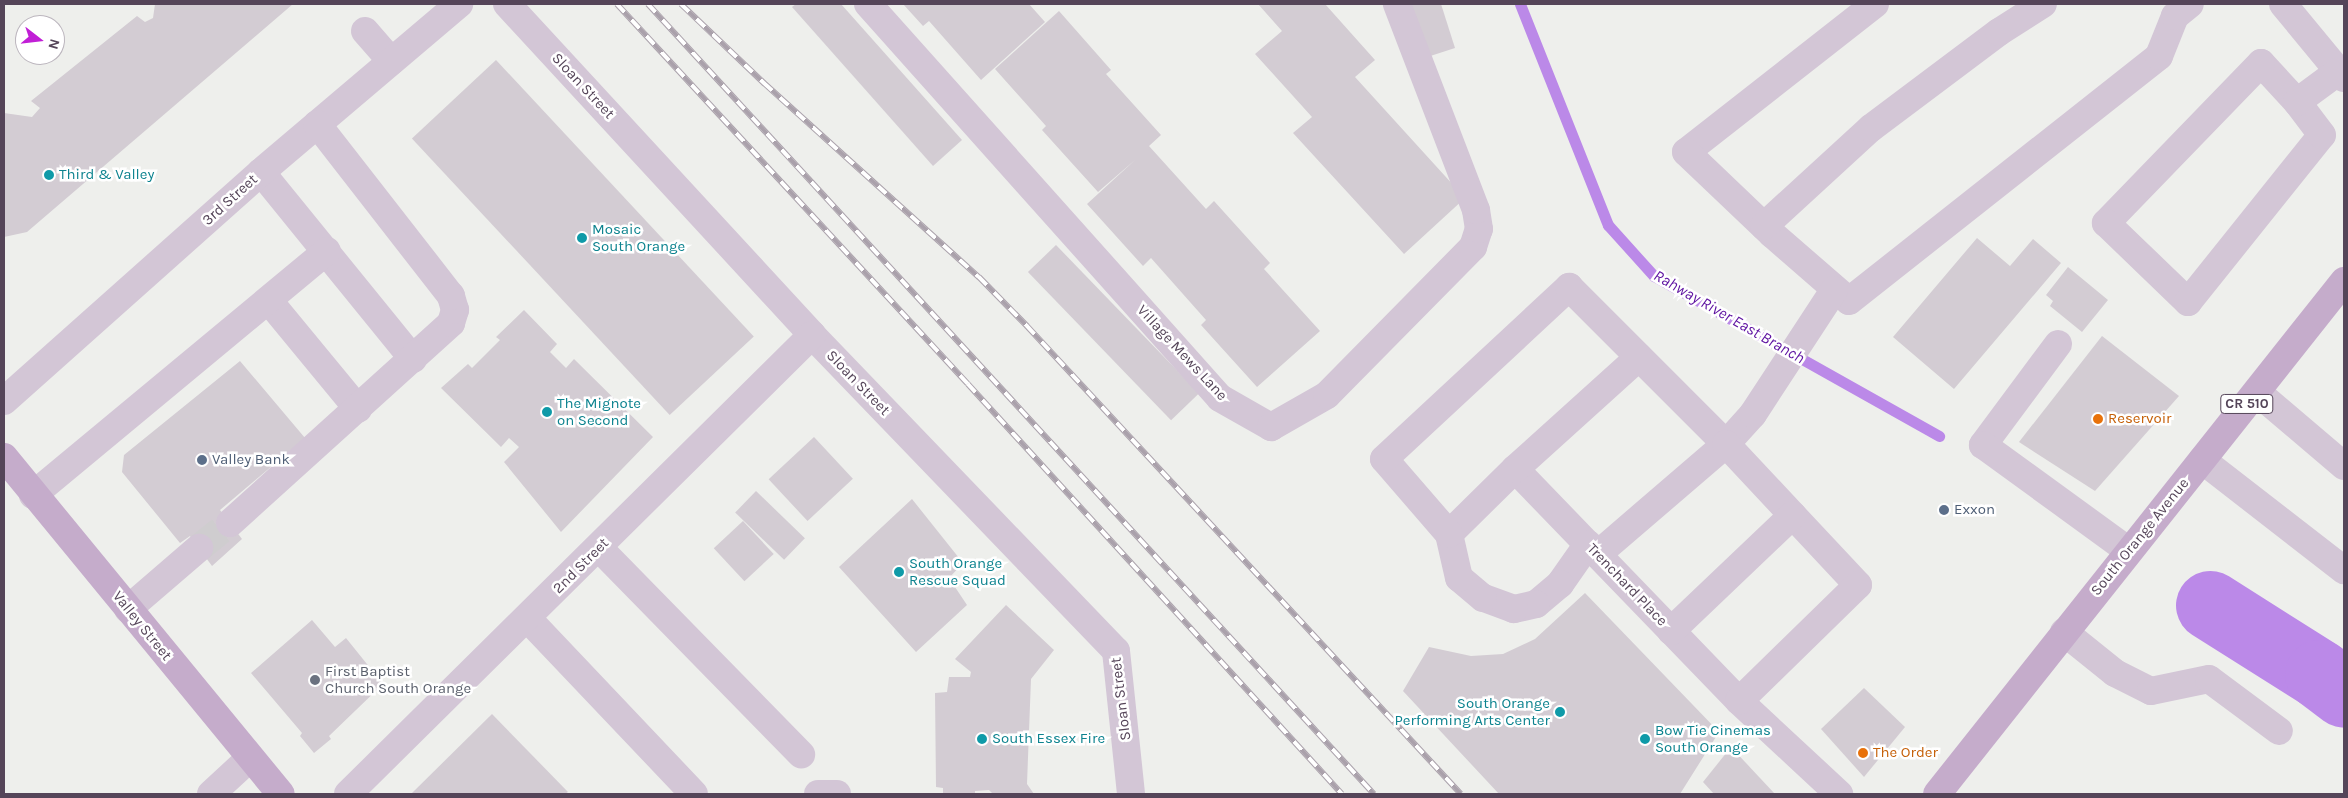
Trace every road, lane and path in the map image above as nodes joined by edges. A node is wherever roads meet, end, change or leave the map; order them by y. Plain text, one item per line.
1 (459, 4) edge
2 (507, 4) edge
3 (868, 4) edge
4 (1398, 4) edge
5 (1875, 4) edge
6 (2043, 4) edge
7 (2283, 4) edge
8 (2177, 8) edge
9 (366, 31) dead end
10 (390, 61) junction
11 (2341, 74) edge
12 (2297, 102) junction
13 (317, 124) junction
14 (261, 172) junction
15 (1764, 226) junction
16 (327, 251) junction
17 (2344, 281) edge
18 (1834, 290) junction
19 (269, 301) junction
20 (812, 336) junction
21 (2058, 344) dead end
22 (1639, 357) junction
23 (413, 358) junction
24 (2256, 392) junction
25 (4, 401) edge
26 (358, 409) junction
27 (1726, 444) junction
28 (4, 457) edge
29 (2202, 460) junction
30 (2344, 466) edge
31 (1515, 468) junction
32 (33, 495) junction
33 (1793, 515) junction
34 (230, 523) tunnel mouth
35 (1449, 534) junction
36 (199, 548) tunnel mouth
37 (599, 548) junction
38 (1593, 549) junction
39 (2129, 551) junction
40 (2344, 570) edge
41 (128, 609) junction
42 (528, 618) junction
43 (1671, 631) junction
44 (2064, 632) junction
45 (1739, 701) junction
46 (2279, 731) dead end
47 (801, 754) dead end
48 (250, 758) junction
49 (211, 794) edge
50 (281, 794) edge
51 (348, 794) edge
52 (694, 794) edge
53 (818, 794) edge
54 (837, 794) edge
55 (1132, 794) edge
56 (1839, 794) edge
57 (1937, 794) edge

1 - 10 street, 3rd Street
2 - 20 street, Sloan Street
3 - 4 street, Village Mews Lane
5 - 15 street
6 - 15 street
7 - 11 street
8 - 18 street
9 - 10 street
10 - 13 street, 3rd Street
11 - 12 street
12 - 12 street
13 - 14 street, 3rd Street
13 - 23 street
14 - 16 street
14 - 25 street, 3rd Street
15 - 18 street
16 - 19 street
16 - 23 street
17 - 24 main road, South Orange Avenue / CR 510
18 - 27 street
19 - 26 street
19 - 32 street
20 - 37 street, 2nd Street
20 - 55 street, Sloan Street
21 - 39 street
22 - 27 street
22 - 31 street
22 - 35 street
23 - 26 street
24 - 29 main road, South Orange Avenue / CR 510
24 - 30 street
26 - 34 street
27 - 33 street
27 - 38 street
28 - 32 main road, Valley Street
29 - 39 main road, South Orange Avenue / CR 510
29 - 40 street
31 - 35 street
31 - 38 street, Trenchard Place
32 - 41 main road, Valley Street
33 - 43 street
33 - 45 street
35 - 38 street
36 - 41 street
37 - 42 street, 2nd Street
37 - 47 street
38 - 43 street, Trenchard Place
39 - 44 main road, South Orange Avenue / CR 510
41 - 48 main road, Valley Street
42 - 51 street, 2nd Street
42 - 52 street
43 - 45 street, Trenchard Place
44 - 46 street
44 - 57 main road, South Orange Avenue / CR 510
45 - 56 street, Trenchard Place
48 - 49 street
48 - 50 main road, Valley Street
53 - 54 street

